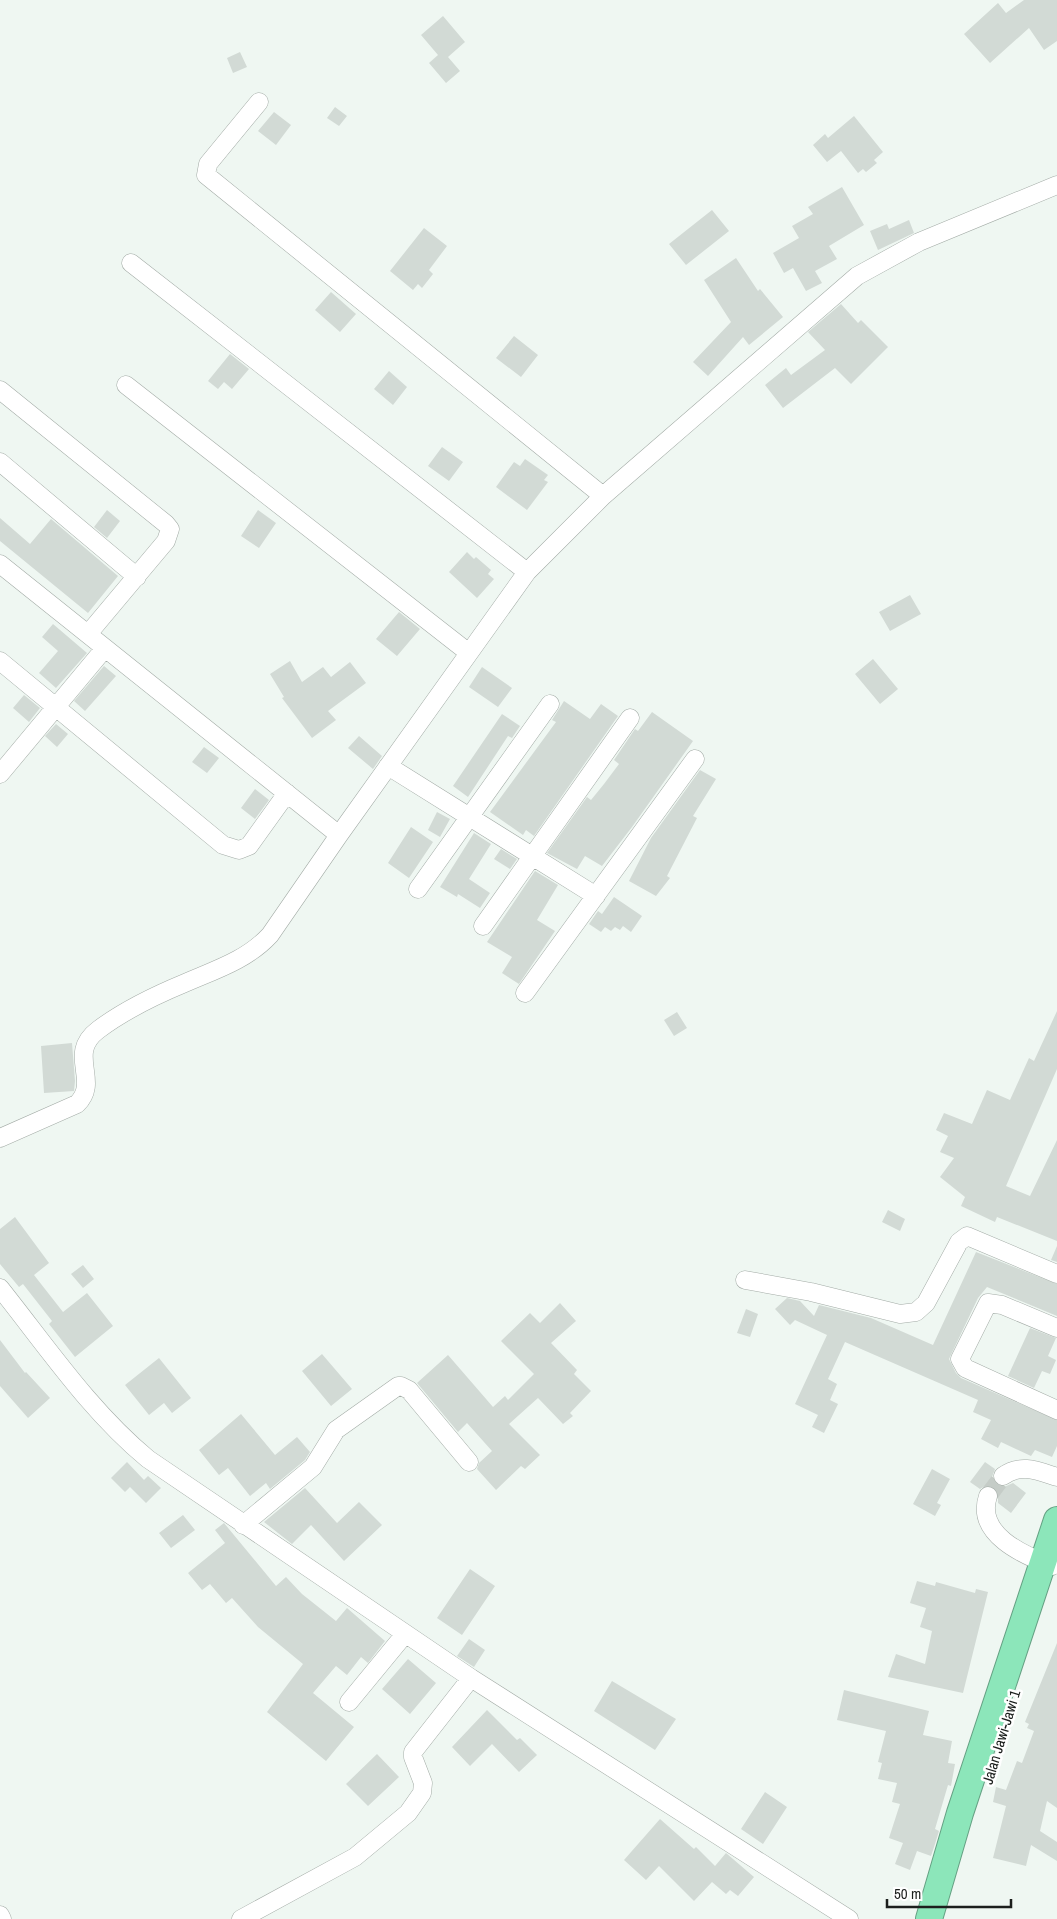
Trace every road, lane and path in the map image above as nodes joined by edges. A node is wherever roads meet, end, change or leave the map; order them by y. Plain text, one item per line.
1 (259, 102) dead end
2 (1057, 185) edge
3 (131, 262) dead end
4 (126, 385) dead end
5 (0, 390) edge
6 (0, 462) edge
7 (603, 496) junction
8 (0, 564) edge
9 (527, 572) junction
10 (137, 577) junction
11 (88, 634) junction
12 (106, 648) junction
13 (469, 653) junction
14 (0, 661) edge
15 (550, 704) dead end
16 (56, 708) junction
17 (630, 718) dead end
18 (695, 759) dead end
19 (3, 763) edge
20 (388, 766) junction
21 (287, 793) junction
22 (469, 816) junction
23 (339, 835) junction
24 (532, 854) junction
25 (418, 889) dead end
26 (596, 896) junction
27 (483, 926) dead end
28 (525, 993) dead end
29 (0, 1138) edge
30 (1057, 1274) edge
31 (745, 1280) dead end
32 (0, 1288) edge
33 (1057, 1328) edge
34 (1057, 1410) edge
35 (469, 1462) dead end
36 (1003, 1476) tunnel mouth
37 (1057, 1477) edge
38 (988, 1496) tunnel mouth
39 (1057, 1520) edge
40 (243, 1525) junction
41 (1050, 1561) edge
42 (405, 1634) junction
43 (471, 1678) junction
44 (349, 1702) dead end
45 (968, 1816) junction
46 (0, 1915) edge
47 (2, 1919) edge
48 (241, 1919) edge
49 (849, 1919) edge
50 (929, 1919) edge
51 (946, 1919) edge

1 - 7 street
2 - 7 street
3 - 9 street
4 - 13 street
5 - 10 street
6 - 10 street
7 - 9 street
8 - 11 street
9 - 13 street
10 - 11 street
11 - 12 street
12 - 16 street
12 - 21 street
13 - 20 street
14 - 16 street
15 - 22 street
16 - 19 street
16 - 21 street
17 - 24 street
18 - 26 street
20 - 22 street
20 - 23 street
21 - 23 street
22 - 24 street
22 - 25 street
23 - 29 street
24 - 26 street
24 - 27 street
26 - 28 street
30 - 31 street
32 - 40 street
33 - 34 street
35 - 40 street
36 - 37 street
38 - 41 street
39 - 41 highway
40 - 42 street
41 - 45 highway
42 - 43 street
42 - 44 street
43 - 48 street
43 - 49 street
45 - 50 highway
45 - 51 highway
46 - 47 street

